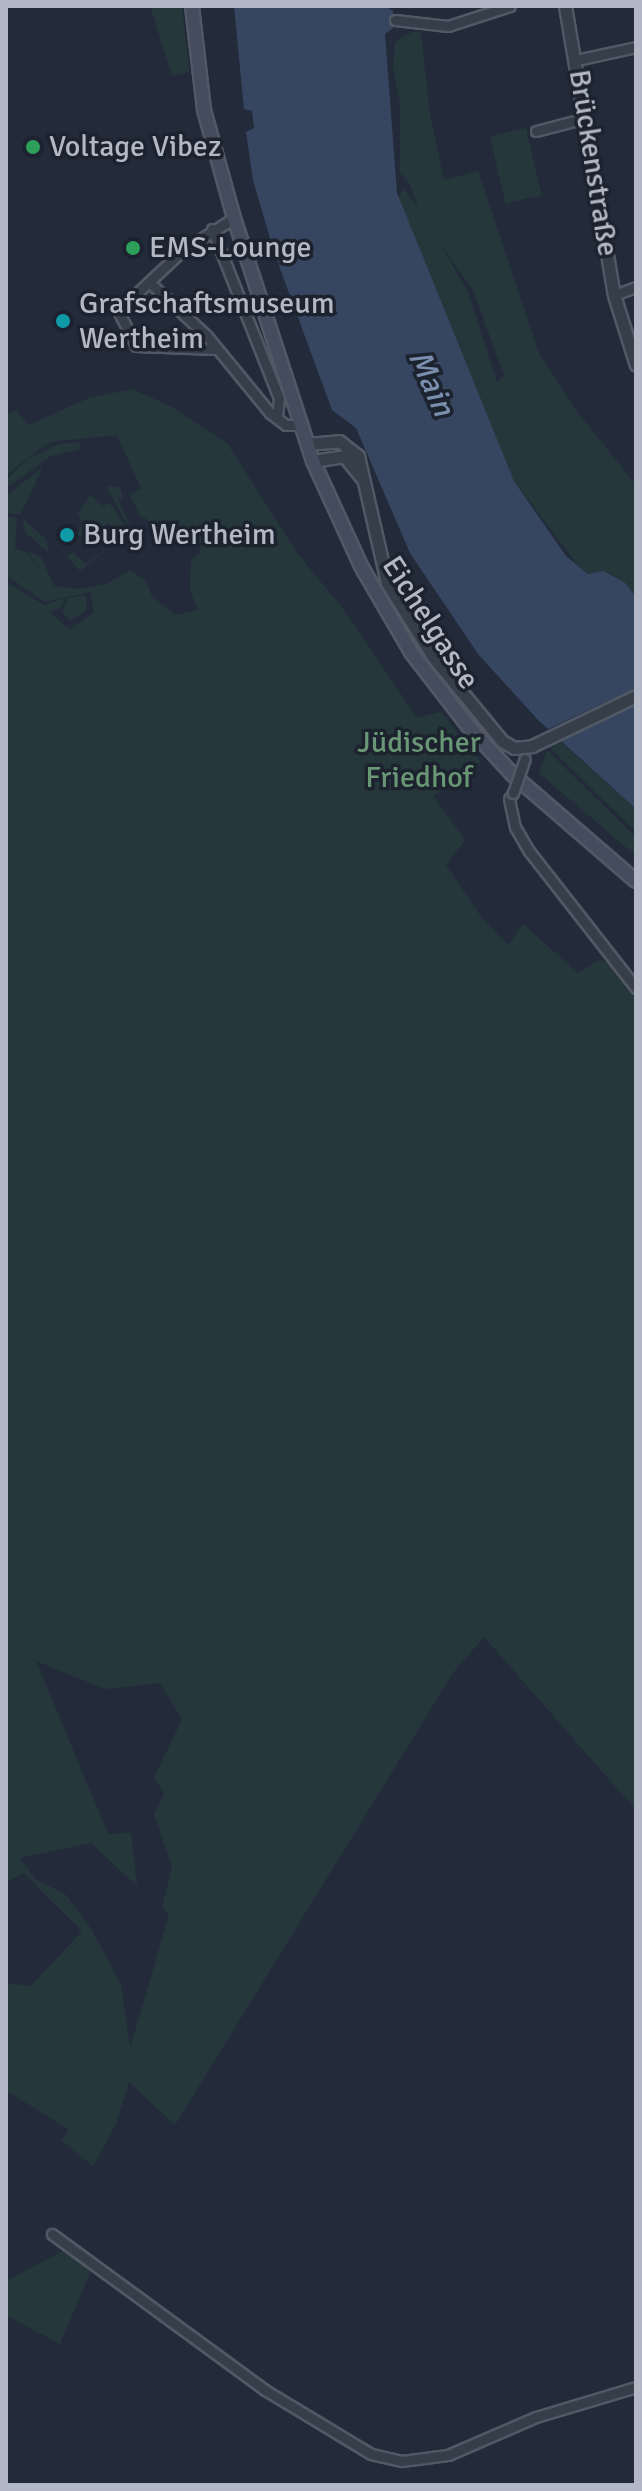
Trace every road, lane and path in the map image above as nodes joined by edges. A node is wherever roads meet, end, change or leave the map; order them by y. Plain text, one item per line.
1 (192, 6) edge
2 (510, 6) edge
3 (565, 6) edge
4 (395, 20) dead end
5 (636, 47) edge
6 (576, 60) junction
7 (586, 118) junction
8 (536, 131) dead end
9 (234, 218) junction
10 (212, 229) junction
11 (149, 282) junction
12 (636, 287) edge
13 (614, 295) junction
14 (214, 349) junction
15 (636, 365) edge
16 (277, 418) junction
17 (300, 425) junction
18 (307, 444) junction
19 (313, 461) junction
20 (364, 482) junction
21 (636, 696) edge
22 (527, 751) junction
23 (636, 881) edge
24 (636, 988) edge
25 (52, 2234) dead end
26 (636, 2387) edge

1 - 9 main road, Eichelgasse
2 - 4 street
3 - 6 street, Brückenstraße
5 - 6 street
6 - 7 street, Brückenstraße
7 - 8 street
7 - 13 street, Brückenstraße
9 - 10 street
9 - 17 main road, Eichelgasse
10 - 11 street
10 - 16 street
11 - 14 street
11 - 14 street
12 - 13 street
13 - 15 street, Brückenstraße
14 - 16 street
16 - 17 street
17 - 18 main road, Eichelgasse
18 - 19 main road, Eichelgasse
18 - 20 street
19 - 20 street
19 - 23 main road, Eichelgasse
20 - 22 street
21 - 22 street
22 - 24 street, bridge
25 - 26 street

